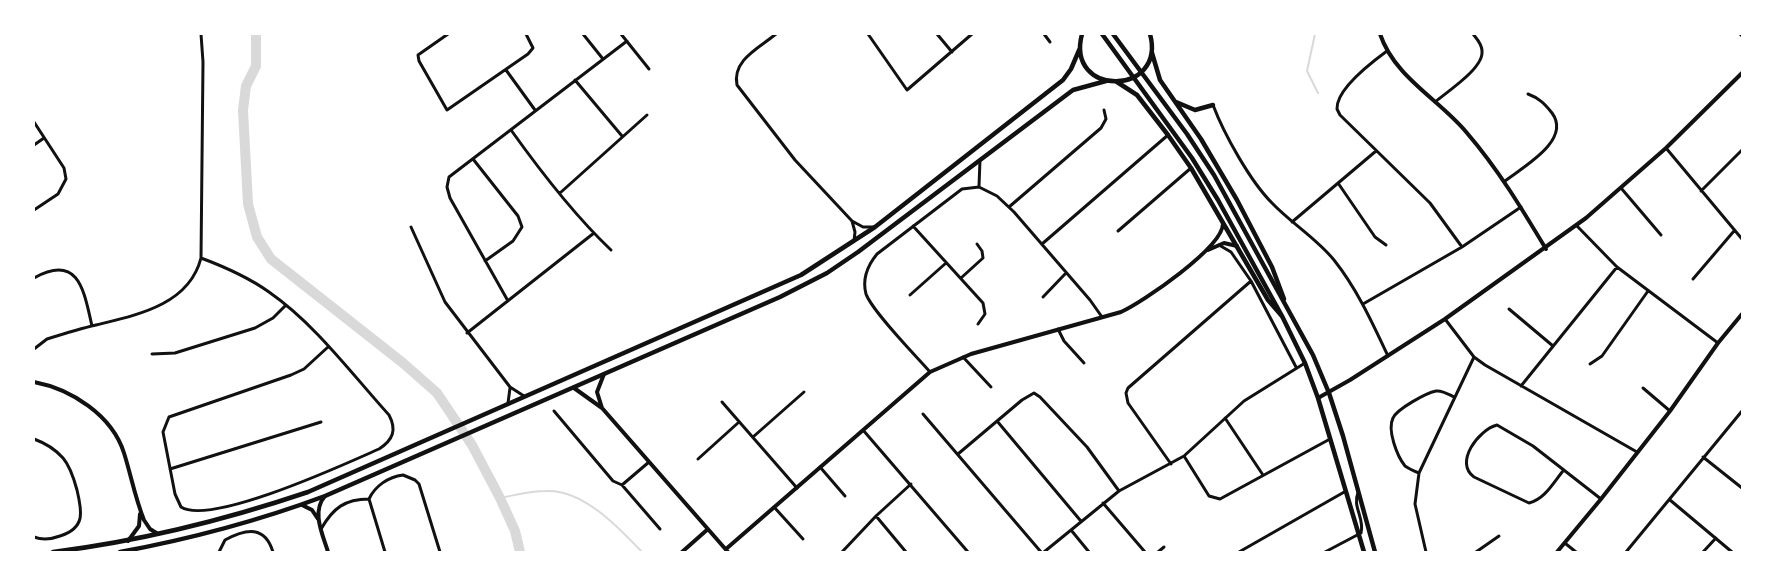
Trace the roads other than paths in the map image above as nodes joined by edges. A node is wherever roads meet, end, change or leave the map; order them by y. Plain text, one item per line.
1 (201, 34) edge
2 (448, 34) edge
3 (526, 34) edge
4 (583, 34) edge
5 (621, 34) edge
6 (776, 34) edge
7 (868, 34) edge
8 (937, 34) edge
9 (972, 34) edge
10 (1044, 34) edge
11 (1081, 34) edge
12 (1102, 34) edge
13 (1113, 34) edge
14 (1150, 34) edge
15 (1155, 34) edge
16 (1380, 34) edge
17 (1473, 34) edge
18 (627, 41) junction
19 (1050, 42) dead end
20 (1152, 45) junction
21 (1080, 48) junction
22 (1387, 51) junction
23 (952, 52) junction
24 (1152, 52) junction
25 (604, 58) junction
26 (649, 68) dead end
27 (506, 70) junction
28 (1742, 73) edge
29 (575, 80) junction
30 (1106, 81) junction
31 (1117, 82) junction
32 (1528, 94) dead end
33 (1174, 101) junction
34 (1435, 102) junction
35 (1213, 105) joint
36 (536, 110) junction
37 (1104, 110) dead end
38 (647, 115) dead end
39 (34, 122) edge
40 (510, 130) junction
41 (1168, 135) junction
42 (622, 136) junction
43 (44, 138) junction
44 (34, 145) edge
45 (1666, 148) junction
46 (1742, 150) edge
47 (1376, 151) junction
48 (981, 158) junction
49 (473, 159) junction
50 (1191, 168) junction
51 (1505, 181) junction
52 (1338, 183) junction
53 (979, 186) junction
54 (1622, 188) junction
55 (1701, 191) junction
56 (560, 193) junction
57 (1009, 207) junction
58 (1521, 207) junction
59 (34, 210) edge
60 (852, 221) junction
61 (1223, 222) junction
62 (1292, 222) junction
63 (913, 226) junction
64 (1577, 226) junction
65 (411, 227) dead end
66 (875, 227) junction
67 (1118, 231) dead end
68 (1734, 231) junction
69 (594, 233) junction
70 (1661, 235) dead end
71 (1742, 239) edge
72 (852, 244) junction
73 (977, 244) dead end
74 (1042, 244) junction
75 (1218, 245) junction
76 (1386, 245) dead end
77 (1237, 247) junction
78 (1462, 247) junction
79 (1546, 249) junction
80 (611, 250) dead end
81 (1204, 252) junction
82 (201, 258) junction
83 (485, 260) junction
84 (946, 263) junction
85 (1617, 267) junction
86 (1066, 273) junction
87 (34, 278) edge
88 (961, 278) junction
89 (1693, 279) dead end
90 (1251, 281) junction
91 (1648, 291) junction
92 (910, 295) dead end
93 (1043, 297) dead end
94 (1284, 299) junction
95 (508, 301) junction
96 (1363, 304) junction
97 (286, 305) junction
98 (1509, 309) dead end
99 (1742, 314) edge
100 (1282, 316) junction
101 (1102, 317) junction
102 (1445, 319) junction
103 (978, 324) dead end
104 (92, 326) junction
105 (1058, 329) junction
106 (467, 333) junction
107 (1718, 343) junction
108 (1553, 346) junction
109 (328, 348) junction
110 (34, 349) edge
111 (152, 354) dead end
112 (1388, 356) junction
113 (963, 357) junction
114 (1474, 357) junction
115 (1084, 363) dead end
116 (1305, 363) junction
117 (1590, 364) dead end
118 (1296, 367) junction
119 (930, 372) junction
120 (604, 374) junction
121 (34, 382) edge
122 (1521, 386) junction
123 (510, 387) junction
124 (991, 387) dead end
125 (574, 388) junction
126 (1643, 388) dead end
127 (804, 392) dead end
128 (1329, 393) junction
129 (527, 397) junction
130 (1454, 397) junction
131 (1318, 398) junction
132 (722, 402) dead end
133 (507, 406) junction
134 (602, 408) junction
135 (1670, 410) junction
136 (554, 412) dead end
137 (1742, 412) edge
138 (923, 414) dead end
139 (1225, 418) junction
140 (997, 421) junction
141 (321, 422) dead end
142 (739, 422) junction
143 (862, 430) junction
144 (753, 437) junction
145 (34, 439) edge
146 (1330, 439) junction
147 (1637, 452) junction
148 (958, 454) junction
149 (1184, 456) junction
150 (1703, 457) junction
151 (698, 459) dead end
152 (649, 462) junction
153 (1171, 464) junction
154 (820, 467) junction
155 (170, 469) junction
156 (1563, 471) junction
157 (1419, 474) junction
158 (1263, 475) junction
159 (911, 484) junction
160 (622, 485) junction
161 (796, 488) junction
162 (1742, 488) edge
163 (1119, 491) junction
164 (1346, 492) junction
165 (1358, 493) junction
166 (325, 496) junction
167 (845, 496) dead end
168 (370, 499) junction
169 (1602, 499) junction
170 (1670, 500) junction
171 (138, 502) junction
172 (1103, 503) junction
173 (302, 505) junction
174 (774, 507) junction
175 (876, 516) junction
176 (318, 519) junction
177 (1080, 521) junction
178 (321, 529) junction
179 (660, 529) dead end
180 (708, 529) junction
181 (1071, 530) junction
182 (158, 535) junction
183 (1359, 535) junction
184 (1499, 536) dead end
185 (34, 537) edge
186 (1716, 538) junction
187 (803, 539) dead end
188 (128, 541) junction
189 (1566, 544) junction
190 (1164, 547) dead end
191 (727, 551) edge
192 (53, 552) edge
193 (120, 552) edge
194 (219, 552) edge
195 (273, 552) edge
196 (328, 552) edge
197 (385, 552) edge
198 (440, 552) edge
199 (682, 552) edge
200 (842, 552) edge
201 (906, 552) edge
202 (968, 552) edge
203 (1042, 552) edge
204 (1089, 552) edge
205 (1145, 552) edge
206 (1158, 552) edge
207 (1239, 552) edge
208 (1325, 552) edge
209 (1364, 552) edge
210 (1375, 552) edge
211 (1426, 552) edge
212 (1476, 552) edge
213 (1557, 552) edge
214 (1576, 552) edge
215 (1626, 552) edge
216 (1703, 552) edge
217 (1732, 552) edge

1 - 82 street
2 - 27 street
3 - 27 street
4 - 25 street
5 - 18 street
6 - 60 street
7 - 23 street
8 - 23 street
9 - 23 street
10 - 19 street
11 - 21 main road
12 - 100 main road
13 - 94 main road
14 - 20 main road
15 - 20 main road
16 - 22 street
17 - 34 street
18 - 25 street
18 - 26 street
20 - 24 main road
21 - 30 main road
21 - 66 main road
22 - 34 street
22 - 47 street
24 - 31 main road
24 - 33 main road
25 - 29 street
27 - 36 street
28 - 45 street
29 - 36 street
29 - 42 street
30 - 31 main road
30 - 48 main road
31 - 41 main road
32 - 51 street
33 - 35 main road
33 - 94 main road
34 - 51 street
35 - 62 street
36 - 40 street
37 - 57 street
38 - 42 street
39 - 43 street
40 - 49 street
40 - 56 street
41 - 50 main road
41 - 74 street
42 - 56 street
43 - 44 street
43 - 59 street
45 - 54 street
45 - 55 street
46 - 55 street
47 - 52 street
47 - 78 street
48 - 53 street
48 - 120 main road
49 - 83 street
49 - 83 street
50 - 61 main road
50 - 67 street
51 - 58 street
52 - 62 street
52 - 76 street
53 - 57 street
53 - 63 street
54 - 64 street
54 - 70 street
55 - 68 street
56 - 69 street
57 - 74 street
58 - 78 street
58 - 79 street
60 - 66 street
60 - 72 street
61 - 77 main road
61 - 81 street
62 - 96 street
63 - 84 street
63 - 119 street
64 - 79 street
64 - 85 street
65 - 106 street
66 - 72 main road
68 - 71 street
68 - 89 street
69 - 80 street
69 - 95 street
72 - 129 main road
73 - 88 street
74 - 86 street
75 - 77 street
75 - 81 street
75 - 90 street
77 - 100 main road
78 - 96 street
79 - 102 street
81 - 101 street
82 - 97 street
82 - 104 street
83 - 95 street
84 - 88 street
84 - 92 street
85 - 91 street
85 - 108 street
86 - 93 street
86 - 101 street
87 - 104 street
88 - 103 street
90 - 118 street
90 - 153 street
91 - 107 street
91 - 117 street
94 - 128 main road
95 - 106 street
96 - 112 street
97 - 109 street
97 - 111 street
98 - 108 street
99 - 107 street
100 - 116 main road
101 - 105 street
102 - 112 street
102 - 114 street
104 - 110 street
105 - 113 street
105 - 115 street
106 - 123 street
107 - 135 street
108 - 122 street
109 - 155 street
109 - 155 street
112 - 128 street
113 - 119 street
113 - 124 street
114 - 122 street
114 - 130 street
116 - 118 street
116 - 131 main road
118 - 139 street
119 - 143 street
120 - 125 main road
120 - 134 street
121 - 171 street
122 - 147 street
123 - 129 street
123 - 133 street
125 - 134 street
125 - 166 main road
126 - 135 street
127 - 144 street
128 - 131 street
128 - 165 main road
129 - 133 main road
130 - 157 street
130 - 157 street
131 - 146 main road
132 - 142 street
133 - 182 main road
134 - 152 street
135 - 147 street
136 - 160 street
137 - 150 street
138 - 148 street
139 - 149 street
139 - 158 street
140 - 148 street
140 - 163 street
140 - 177 street
141 - 155 street
142 - 144 street
142 - 151 street
143 - 154 street
143 - 159 street
144 - 161 street
145 - 185 street
146 - 158 street
146 - 164 main road
147 - 169 street
148 - 203 street
149 - 153 street
149 - 158 street
150 - 162 street
150 - 170 street
152 - 160 street
152 - 180 street
153 - 163 street
154 - 161 street
154 - 167 street
156 - 156 street
156 - 169 street
157 - 211 street
159 - 175 street
159 - 202 street
160 - 179 street
161 - 174 street
163 - 172 street
164 - 183 main road
164 - 207 street
165 - 183 street
165 - 210 main road
166 - 173 main road
166 - 176 street
168 - 178 street
168 - 197 street
168 - 198 street
169 - 189 street
170 - 186 street
170 - 215 street
171 - 182 street
171 - 188 street
172 - 177 street
172 - 205 street
173 - 176 street
173 - 193 main road
174 - 187 street
174 - 191 street
175 - 200 street
175 - 201 street
176 - 178 street
177 - 181 street
178 - 196 street
180 - 191 street
180 - 199 street
181 - 203 street
181 - 204 street
182 - 188 main road
183 - 208 street
183 - 209 main road
184 - 212 street
186 - 216 street
186 - 217 street
188 - 192 main road
189 - 213 street
189 - 214 street
190 - 206 street
194 - 195 street

